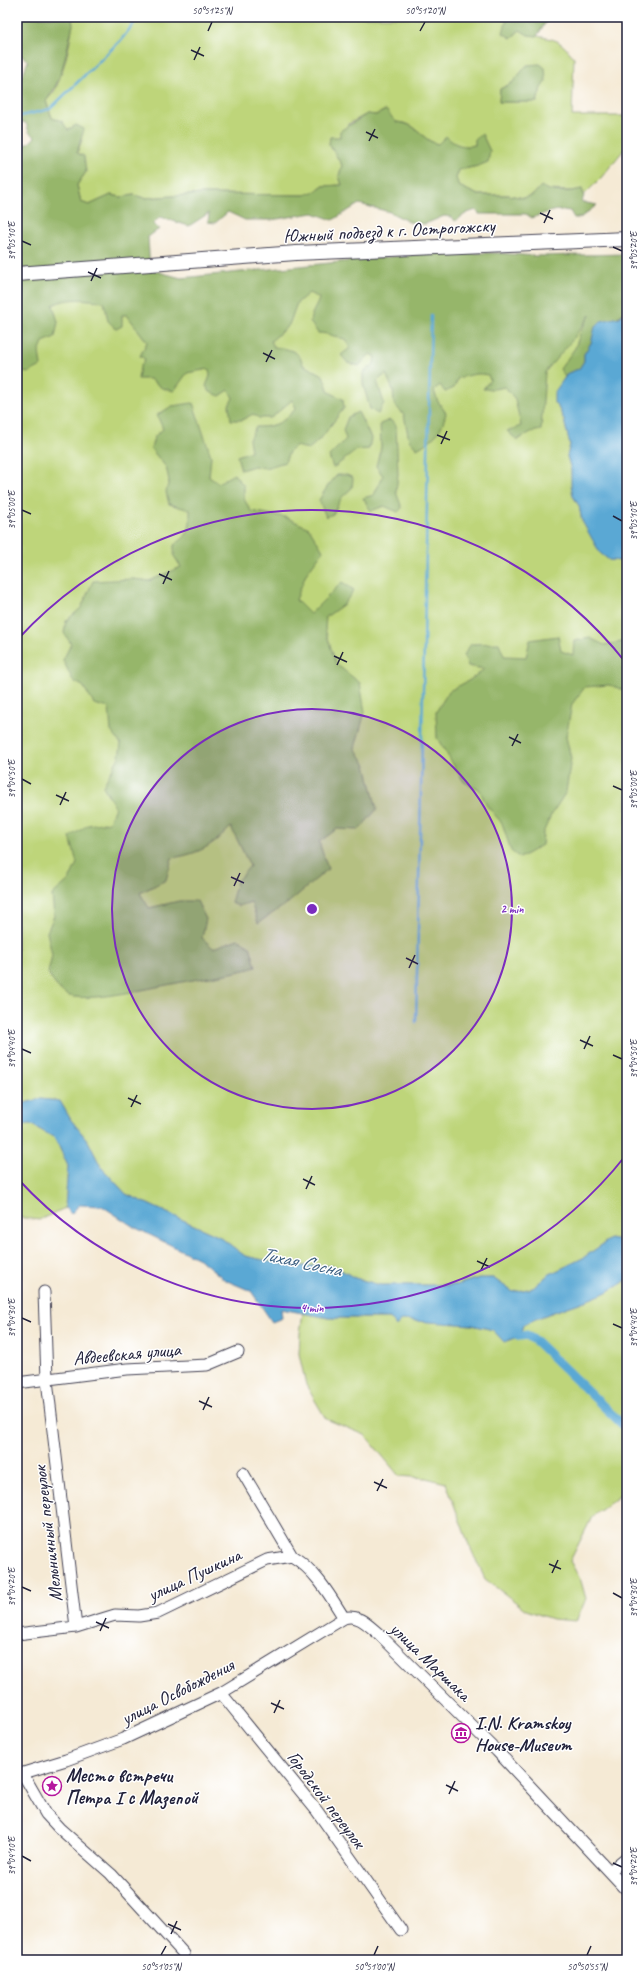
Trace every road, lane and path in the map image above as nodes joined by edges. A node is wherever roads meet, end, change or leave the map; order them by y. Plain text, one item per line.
1 (627, 239) edge
2 (17, 274) edge
3 (44, 1292) dead end
4 (238, 1352) dead end
5 (47, 1380) junction
6 (17, 1382) edge
7 (243, 1473) dead end
8 (292, 1556) junction
9 (344, 1618) junction
10 (76, 1627) junction
11 (17, 1634) edge
12 (221, 1693) junction
13 (20, 1774) edge
14 (627, 1857) edge
15 (610, 1871) junction
16 (627, 1890) edge
17 (401, 1930) dead end
18 (184, 1954) dead end

1 - 2 main road, Южный подъезд к г. Острогожску
3 - 5 street, Мельничный переулок
4 - 5 street, Авдеевская улица
5 - 6 street, Авдеевская улица
5 - 10 street, Мельничный переулок
7 - 8 street
8 - 9 street
8 - 10 street, улица Пушкина
9 - 12 street, улица Освобождения
9 - 15 street, улица Маршака
10 - 11 street, улица Пушкина
12 - 13 street, улица Освобождения
12 - 17 street, Городской переулок
13 - 18 street
14 - 15 street
15 - 16 street, улица Маршака

